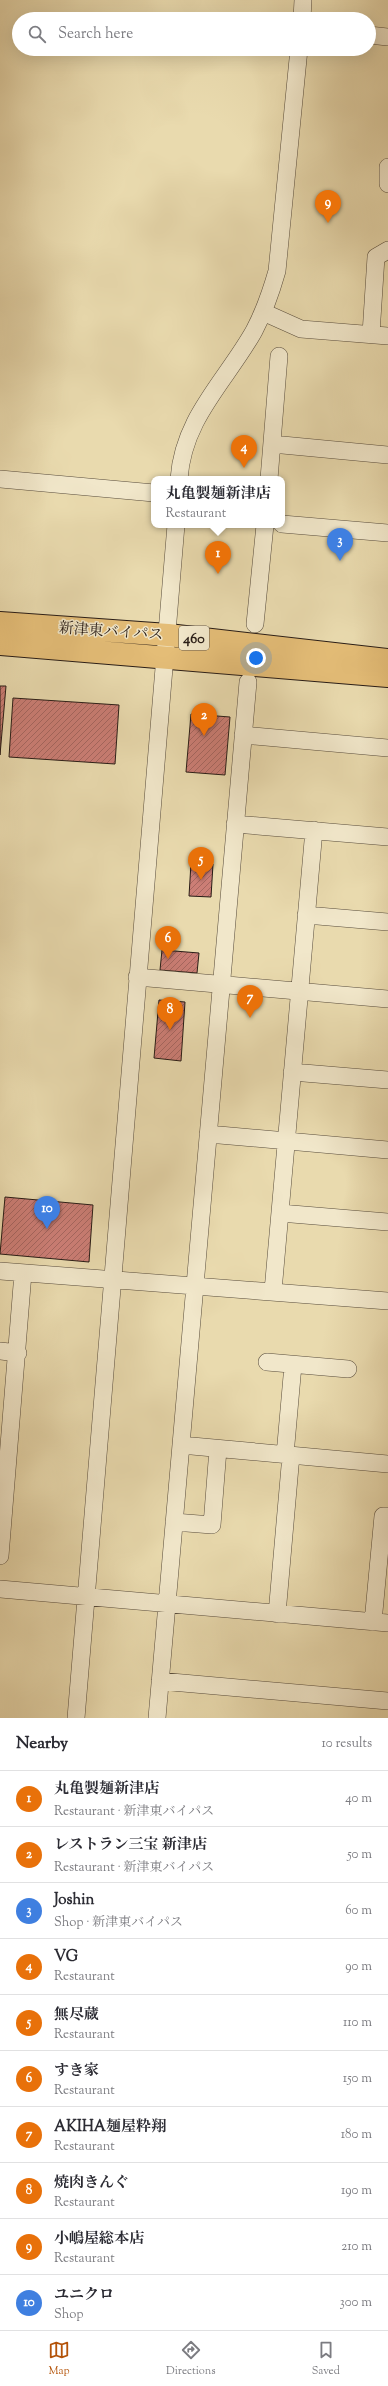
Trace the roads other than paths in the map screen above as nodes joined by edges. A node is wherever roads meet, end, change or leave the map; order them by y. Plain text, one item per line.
1 (303, 0) edge
2 (302, 12) edge
3 (376, 36) edge
4 (388, 37) edge
5 (298, 56) edge
6 (388, 167) edge
7 (388, 184) edge
8 (388, 250) edge
9 (263, 312) junction
10 (371, 334) junction
11 (388, 336) edge
12 (279, 356) dead end
13 (272, 444) junction
14 (388, 455) edge
15 (179, 476) edge
16 (269, 476) edge
17 (0, 479) edge
18 (151, 493) edge
19 (285, 524) edge
20 (176, 528) edge
21 (265, 528) edge
22 (388, 533) edge
23 (0, 623) edge
24 (255, 624) dead end
25 (168, 635) junction
26 (0, 644) edge
27 (166, 658) junction
28 (388, 660) edge
29 (388, 676) edge
30 (248, 682) dead end
31 (243, 735) junction
32 (388, 748) edge
33 (235, 824) junction
34 (314, 830) junction
35 (388, 837) edge
36 (306, 915) junction
37 (388, 922) edge
38 (137, 977) junction
39 (221, 984) junction
40 (300, 991) junction
41 (388, 999) edge
42 (292, 1072) junction
43 (388, 1080) edge
44 (208, 1134) junction
45 (286, 1141) junction
46 (388, 1150) edge
47 (280, 1212) junction
48 (388, 1222) edge
49 (0, 1271) edge
50 (23, 1273) junction
51 (113, 1280) junction
52 (196, 1287) junction
53 (273, 1292) junction
54 (388, 1301) edge
55 (0, 1351) edge
56 (18, 1353) junction
57 (267, 1362) dead end
58 (293, 1365) junction
59 (348, 1369) dead end
60 (6, 1427) edge
61 (181, 1445) junction
62 (218, 1449) junction
63 (288, 1455) junction
64 (388, 1464) edge
65 (2, 1504) edge
66 (388, 1516) edge
67 (174, 1522) junction
68 (0, 1556) edge
69 (0, 1589) edge
70 (86, 1597) junction
71 (167, 1604) junction
72 (277, 1614) junction
73 (381, 1623) edge
74 (160, 1681) junction
75 (388, 1701) edge
76 (76, 1718) edge
77 (157, 1718) edge

1 - 2 street
3 - 4 street
5 - 9 street
6 - 7 street
8 - 10 street
9 - 10 street
9 - 15 street
10 - 11 street
12 - 13 street
13 - 14 street
13 - 16 street
17 - 18 street
19 - 22 street
20 - 25 street
21 - 24 street
23 - 25 highway, 新津東バイパス / 460
25 - 27 street
25 - 28 highway, 新津東バイパス / 460
26 - 27 highway, 新津東バイパス / 460
27 - 29 highway, 新津東バイパス / 460
27 - 38 street
30 - 31 street
31 - 32 street
31 - 33 street
33 - 34 street
33 - 39 street
34 - 35 street
34 - 36 street
36 - 37 street
36 - 40 street
38 - 39 street
38 - 51 street
39 - 40 street
39 - 44 street
40 - 41 street
40 - 42 street
42 - 43 street
42 - 45 street
44 - 45 street
44 - 52 street
45 - 46 street
45 - 47 street
47 - 48 street
47 - 53 street
49 - 50 street
50 - 51 street
50 - 56 street
51 - 52 street
51 - 70 street
52 - 53 street
52 - 61 street
53 - 54 street
55 - 56 street
56 - 60 street
57 - 58 street
58 - 59 street
58 - 63 street
60 - 65 street
61 - 62 street
61 - 67 street
62 - 63 street
62 - 67 street
63 - 64 street
63 - 72 street
65 - 68 street
66 - 73 street
67 - 71 street
69 - 70 street
70 - 71 street
70 - 76 street
71 - 72 street
71 - 74 street
72 - 73 street
74 - 75 street
74 - 77 street

